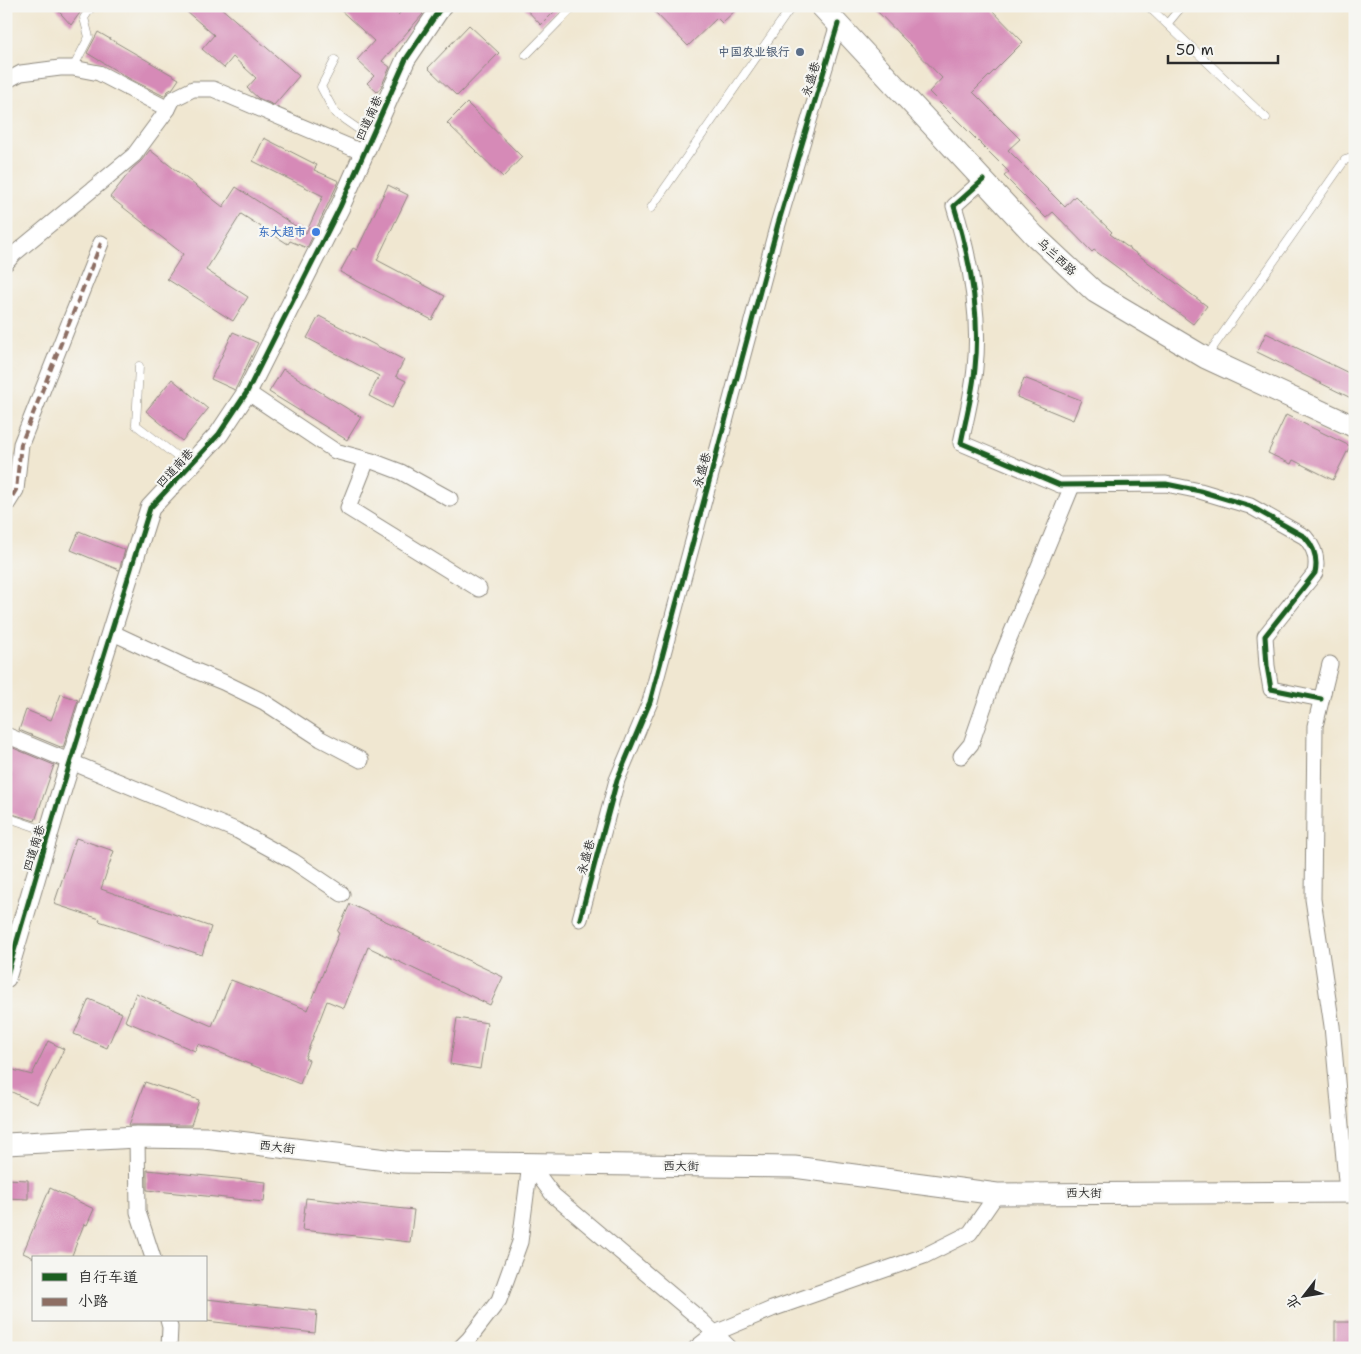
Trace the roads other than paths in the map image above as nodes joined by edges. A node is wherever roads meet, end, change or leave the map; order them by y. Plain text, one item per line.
1 (92, 6) edge
2 (442, 6) edge
3 (574, 6) edge
4 (792, 6) edge
5 (1148, 6) edge
6 (1182, 6) edge
7 (831, 14) edge
8 (1167, 24) junction
9 (526, 55) dead end
10 (336, 60) dead end
11 (72, 68) junction
12 (6, 80) edge
13 (168, 109) junction
14 (1266, 118) dead end
15 (367, 145) junction
16 (1354, 158) edge
17 (983, 180) junction
18 (651, 208) dead end
19 (100, 243) dead end
20 (6, 263) edge
21 (1206, 358) junction
22 (139, 366) dead end
23 (247, 392) junction
24 (1355, 427) edge
25 (367, 460) junction
26 (190, 466) junction
27 (1072, 486) junction
28 (450, 499) dead end
29 (6, 506) edge
30 (478, 589) dead end
31 (111, 632) junction
32 (1330, 664) dead end
33 (1321, 699) junction
34 (6, 735) edge
35 (960, 756) dead end
36 (361, 760) dead end
37 (71, 763) junction
38 (6, 817) edge
39 (50, 832) junction
40 (342, 894) dead end
41 (580, 919) dead end
42 (8, 968) edge
43 (137, 1137) junction
44 (6, 1144) edge
45 (530, 1164) junction
46 (1351, 1192) edge
47 (997, 1194) junction
48 (152, 1256) edge
49 (168, 1322) edge
50 (715, 1333) junction
51 (169, 1348) edge
52 (460, 1348) edge
53 (696, 1348) edge
54 (730, 1348) edge

1 - 11 lane
2 - 15 street, 四道南巷
3 - 9 lane
4 - 18 lane
5 - 8 lane
6 - 8 lane
7 - 17 main road, 乌兰西路
7 - 41 street, 永盛巷
8 - 14 lane
10 - 15 lane
11 - 12 street
11 - 13 street
13 - 15 street
13 - 20 street
15 - 23 street, 四道南巷
16 - 21 lane
17 - 21 main road, 乌兰西路
17 - 27 street
19 - 29 street
21 - 24 main road, 乌兰西路
22 - 26 lane
23 - 25 street
23 - 26 street, 四道南巷
25 - 28 street
25 - 30 street
26 - 31 street, 四道南巷
27 - 33 street
27 - 35 street
31 - 36 street
31 - 37 street, 四道南巷
32 - 33 street
33 - 46 street
34 - 37 street
37 - 39 street, 四道南巷
37 - 40 street
38 - 39 lane
39 - 42 street, 四道南巷
43 - 44 main road, 西大街
43 - 45 main road, 西大街
43 - 48 street
45 - 47 main road, 西大街
45 - 50 street
45 - 52 street
46 - 47 main road, 西大街
47 - 50 street
49 - 51 street
50 - 53 street
50 - 54 street

